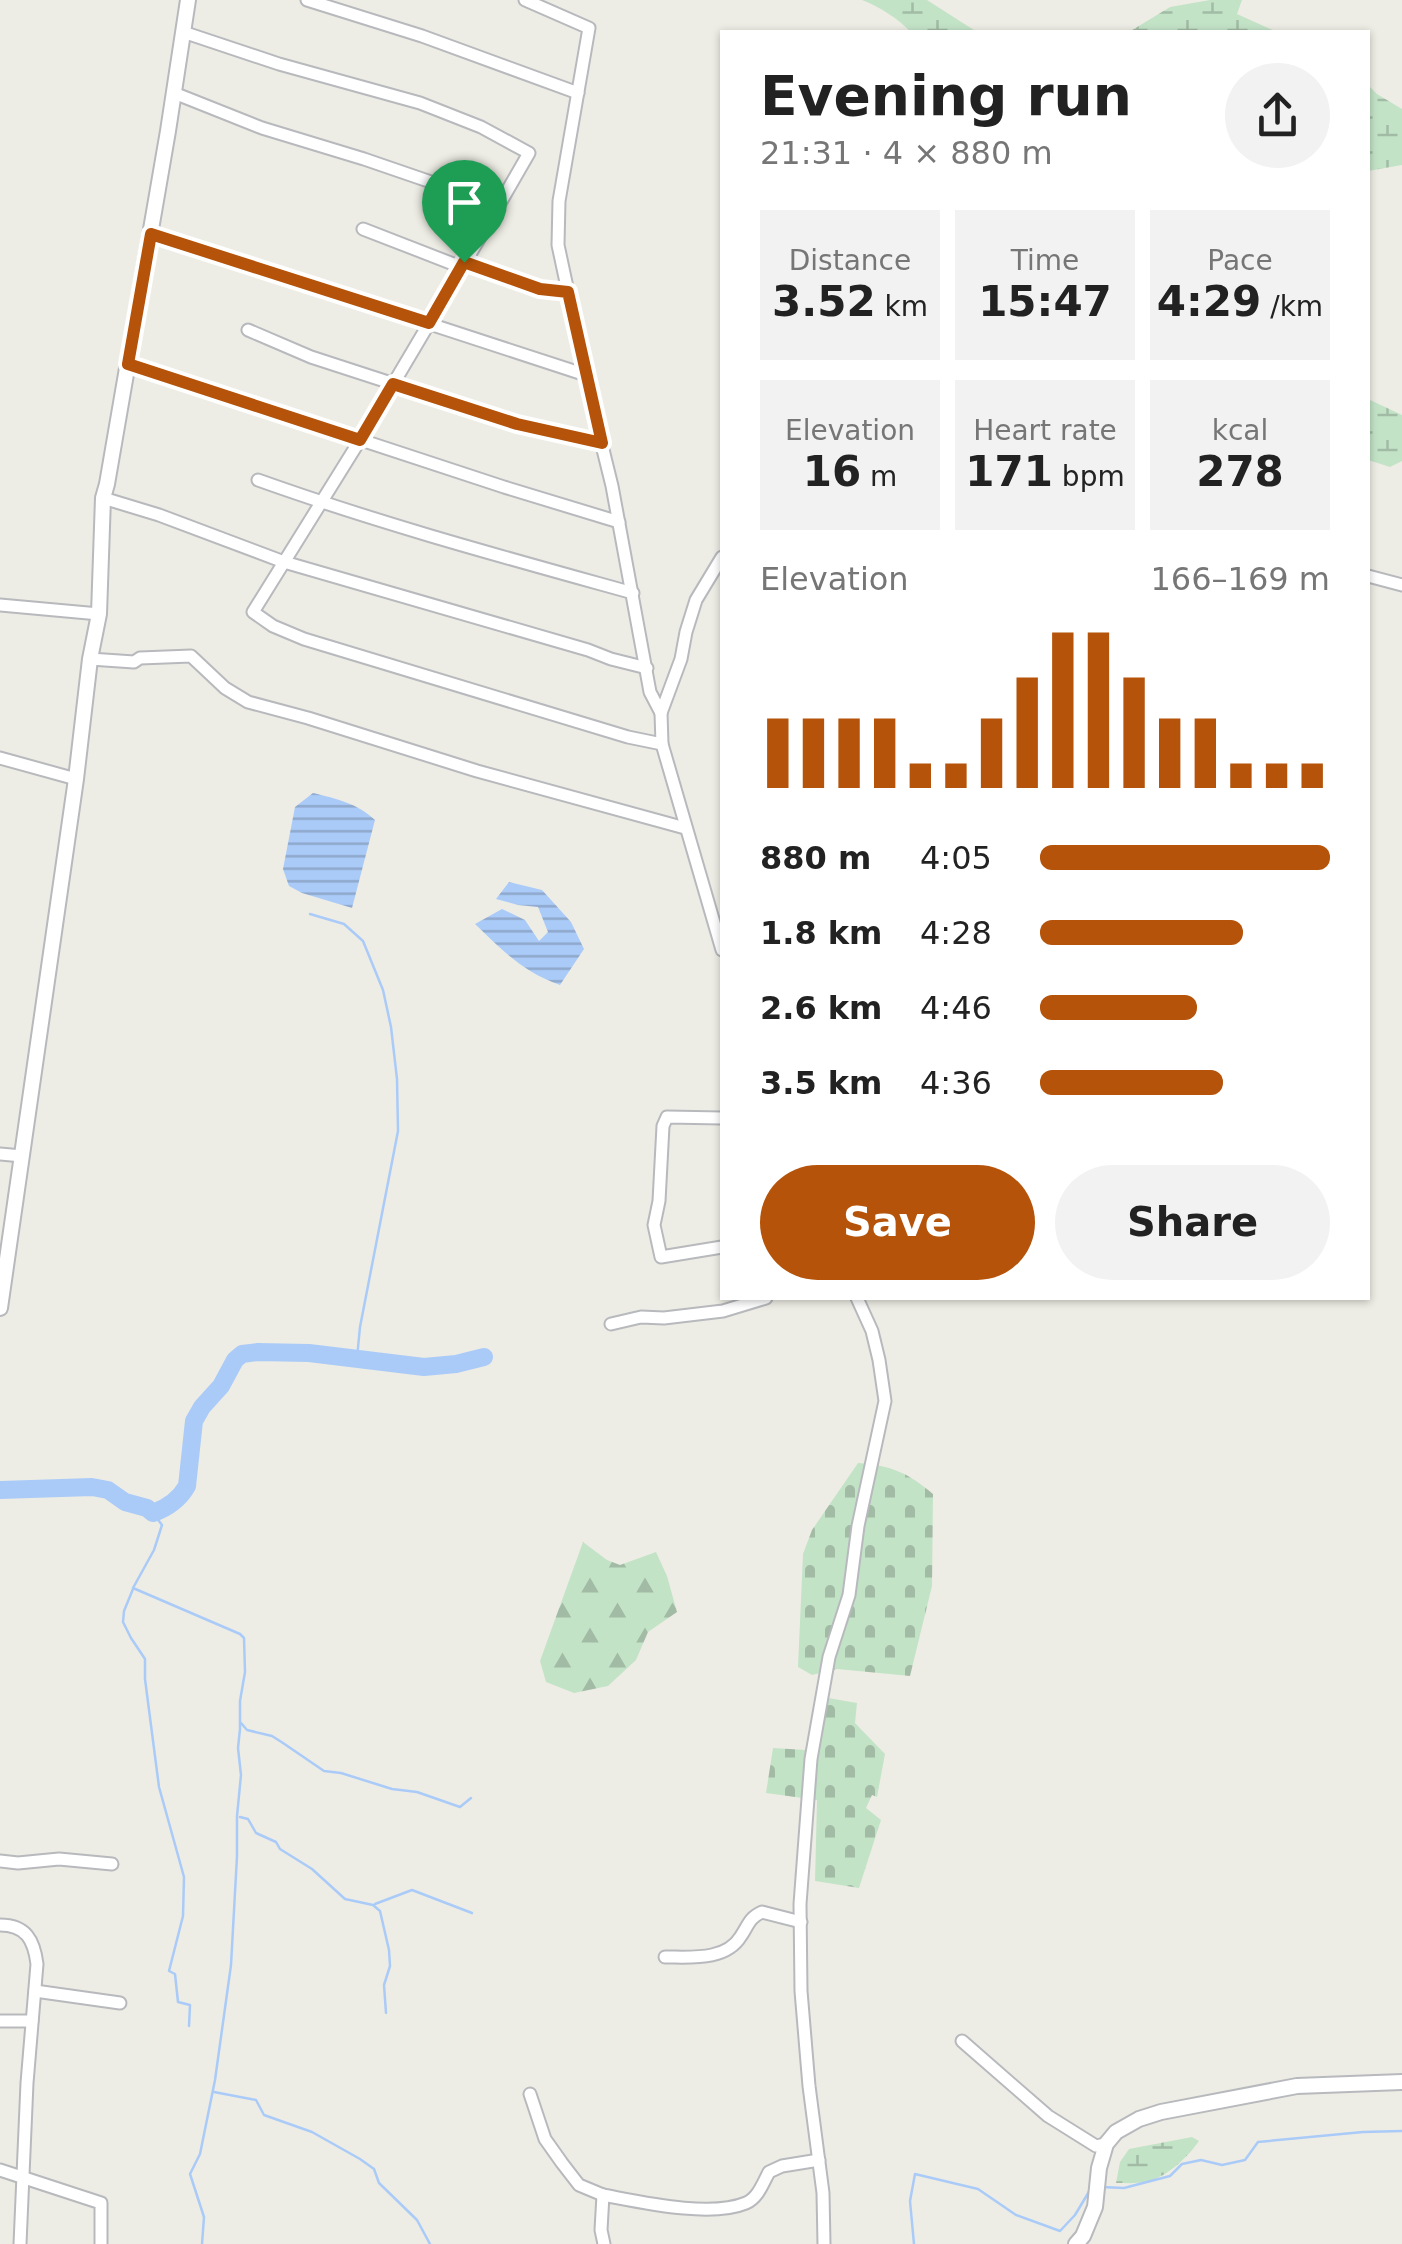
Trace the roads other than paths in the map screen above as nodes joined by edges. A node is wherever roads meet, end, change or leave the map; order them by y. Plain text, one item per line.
1 (188, 0) edge
2 (308, 0) edge
3 (526, 0) edge
4 (184, 32) junction
5 (578, 92) junction
6 (174, 93) junction
7 (495, 212) junction
8 (363, 229) dead end
9 (151, 234) junction
10 (462, 265) junction
11 (568, 292) junction
12 (429, 323) junction
13 (248, 330) dead end
14 (128, 364) junction
15 (586, 374) junction
16 (393, 384) junction
17 (360, 440) junction
18 (602, 443) junction
19 (258, 480) dead end
20 (102, 498) junction
21 (322, 503) junction
22 (619, 522) junction
23 (720, 560) edge
24 (284, 562) junction
25 (1370, 577) edge
26 (1402, 585) edge
27 (633, 594) junction
28 (0, 605) edge
29 (99, 614) junction
30 (90, 658) junction
31 (647, 668) junction
32 (661, 712) junction
33 (662, 744) junction
34 (0, 758) edge
35 (76, 778) junction
36 (685, 828) junction
37 (720, 943) edge
38 (720, 1118) edge
39 (0, 1154) edge
40 (22, 1156) junction
41 (720, 1247) edge
42 (759, 1300) edge
43 (858, 1300) edge
44 (0, 1308) edge
45 (610, 1324) dead end
46 (0, 1862) edge
47 (112, 1864) dead end
48 (801, 1922) junction
49 (0, 1925) edge
50 (665, 1957) dead end
51 (34, 1991) junction
52 (120, 2003) dead end
53 (0, 2021) edge
54 (32, 2021) junction
55 (962, 2042) dead end
56 (1402, 2082) edge
57 (530, 2094) dead end
58 (1106, 2144) junction
59 (819, 2160) junction
60 (0, 2170) edge
61 (22, 2177) junction
62 (603, 2195) junction
63 (20, 2244) edge
64 (101, 2244) edge
65 (604, 2244) edge
66 (824, 2244) edge
67 (1076, 2244) edge

1 - 4 street
2 - 5 street
3 - 5 street
4 - 6 street
4 - 7 street
5 - 11 street
6 - 7 street
6 - 9 street
7 - 10 street
8 - 10 street
9 - 12 street
9 - 14 street
10 - 11 street
10 - 12 street
11 - 15 street
12 - 15 street
12 - 16 street
13 - 16 street
14 - 17 street
14 - 20 street
15 - 18 street
16 - 17 street
16 - 18 street
17 - 21 street
17 - 22 street
18 - 22 street
19 - 21 street
20 - 24 street
20 - 29 street
21 - 24 street
21 - 27 street
22 - 27 street
23 - 32 street
24 - 31 street
24 - 33 street
25 - 26 street
27 - 31 street
28 - 29 street
29 - 30 street
30 - 35 street
30 - 36 street
31 - 32 street
32 - 33 street
33 - 36 street
34 - 35 street
35 - 40 street
36 - 37 street
38 - 41 street
39 - 40 street
40 - 44 street
42 - 45 street
43 - 48 street
46 - 47 street
48 - 50 street
48 - 59 street
49 - 51 street
51 - 52 street
51 - 54 street
53 - 54 street
54 - 61 street
55 - 58 street
56 - 58 street
57 - 62 street
58 - 67 street
59 - 62 street
59 - 66 street
60 - 61 street
61 - 63 street
61 - 64 street
62 - 65 street

